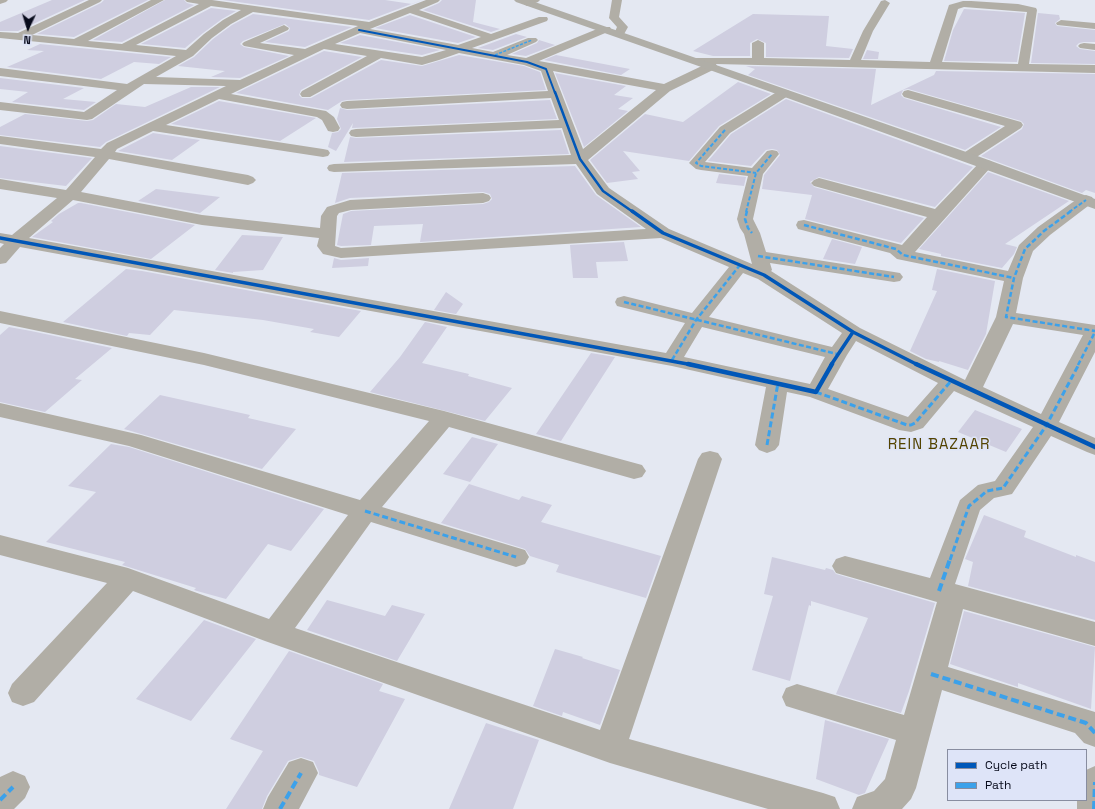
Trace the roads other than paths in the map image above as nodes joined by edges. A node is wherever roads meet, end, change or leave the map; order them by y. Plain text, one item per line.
1 (3, 0) edge
2 (97, 0) edge
3 (159, 0) edge
4 (190, 0) edge
5 (262, 0) edge
6 (436, 0) edge
7 (616, 0) edge
8 (0, 1) edge
9 (527, 1) edge
10 (209, 3) junction
11 (885, 3) dead end
12 (249, 8) junction
13 (410, 10) junction
14 (543, 19) dead end
15 (1061, 23) dead end
16 (1095, 26) edge
17 (284, 28) dead end
18 (365, 28) junction
19 (606, 29) junction
20 (619, 34) junction
21 (0, 35) edge
22 (20, 37) junction
23 (491, 37) junction
24 (532, 40) dead end
25 (77, 42) junction
26 (758, 43) dead end
27 (126, 46) junction
28 (324, 46) junction
29 (458, 49) junction
30 (306, 53) junction
31 (188, 54) junction
32 (378, 55) junction
33 (494, 56) junction
34 (690, 60) junction
35 (758, 61) junction
36 (531, 63) junction
37 (854, 64) junction
38 (935, 65) junction
39 (710, 66) junction
40 (1023, 67) junction
41 (1095, 69) edge
42 (0, 72) edge
43 (140, 80) junction
44 (242, 83) junction
45 (130, 88) junction
46 (666, 88) junction
47 (784, 93) junction
48 (306, 94) dead end
49 (555, 94) junction
50 (908, 94) dead end
51 (216, 95) junction
52 (347, 105) dead end
53 (0, 106) edge
54 (567, 124) junction
55 (151, 127) junction
56 (333, 128) dead end
57 (356, 134) dead end
58 (0, 140) edge
59 (322, 153) dead end
60 (104, 154) junction
61 (772, 154) dead end
62 (968, 157) junction
63 (580, 159) junction
64 (986, 164) junction
65 (334, 168) dead end
66 (756, 173) junction
67 (248, 180) dead end
68 (819, 183) dead end
69 (0, 184) edge
70 (70, 195) junction
71 (483, 198) dead end
72 (1090, 202) edge
73 (938, 215) junction
74 (804, 225) dead end
75 (663, 233) junction
76 (328, 234) junction
77 (9, 239) edge
78 (903, 255) junction
79 (758, 256) junction
80 (0, 259) edge
81 (740, 265) junction
82 (764, 275) junction
83 (894, 277) dead end
84 (1014, 278) junction
85 (624, 302) dead end
86 (1006, 317) junction
87 (0, 318) edge
88 (696, 320) junction
89 (853, 332) junction
90 (1095, 332) edge
91 (837, 354) junction
92 (672, 360) junction
93 (951, 382) junction
94 (778, 383) junction
95 (971, 390) junction
96 (816, 392) junction
97 (0, 410) edge
98 (444, 418) junction
99 (1046, 426) junction
100 (767, 445) dead end
101 (1095, 447) edge
102 (710, 459) dead end
103 (634, 471) dead end
104 (365, 511) junction
105 (0, 545) edge
106 (516, 557) dead end
107 (845, 566) dead end
108 (128, 578) junction
109 (946, 592) junction
110 (275, 632) junction
111 (1095, 634) edge
112 (931, 674) junction
113 (23, 693) dead end
114 (797, 698) dead end
115 (915, 732) junction
116 (1095, 733) edge
117 (610, 748) junction
118 (301, 773) dead end
119 (1095, 782) edge
120 (280, 809) edge
121 (823, 809) edge
122 (870, 809) edge
123 (1094, 809) edge

1 - 8 street
2 - 22 street
3 - 25 street
4 - 10 street
5 - 12 street
6 - 13 street
7 - 20 street
9 - 19 main road
10 - 12 street
10 - 27 street
11 - 37 street
12 - 18 street
12 - 31 street
13 - 18 street
13 - 23 street
14 - 23 street
15 - 16 street
17 - 30 street
18 - 28 street
18 - 29 street
19 - 20 main road
19 - 36 street
20 - 34 main road
21 - 22 street
22 - 25 street
23 - 29 street
24 - 33 street
25 - 27 street
26 - 35 street
27 - 31 street
28 - 30 street
28 - 32 street
29 - 32 street
29 - 33 street
30 - 44 street
31 - 43 street
32 - 48 street
33 - 36 street
34 - 35 street
34 - 39 main road
35 - 37 street
36 - 46 street
36 - 49 street
37 - 38 street
38 - 40 street
38 - 40 street
39 - 46 street
39 - 47 main road
40 - 41 street
42 - 45 street
43 - 44 street
43 - 45 street
44 - 51 street
45 - 53 street
46 - 63 street
47 - 62 main road
47 - 66 street
49 - 52 street
49 - 54 street
50 - 62 street
51 - 55 street
51 - 56 street
54 - 57 street
54 - 63 street
55 - 59 street
55 - 60 street
58 - 60 street
60 - 67 street
60 - 70 street
61 - 66 street
62 - 64 main road
63 - 65 street
63 - 75 street
64 - 72 main road
64 - 73 street
66 - 79 street
68 - 73 street
69 - 70 street
70 - 76 street
70 - 77 street
71 - 76 street
72 - 84 street
73 - 78 street
74 - 78 street
75 - 76 street
75 - 81 street
77 - 80 street
77 - 92 street
78 - 84 street
79 - 82 street
79 - 83 street
81 - 82 street
81 - 88 street
82 - 89 street
84 - 86 street
85 - 88 street
86 - 90 street
86 - 95 street
87 - 98 street
88 - 91 street
88 - 92 street
89 - 91 street
89 - 93 street
90 - 99 street
91 - 96 street
92 - 94 street
93 - 95 street
93 - 96 street
94 - 96 street
94 - 100 street
95 - 99 street
97 - 104 street
98 - 103 street
98 - 104 street
99 - 101 street
99 - 109 street
102 - 117 street
104 - 106 street
104 - 110 street
105 - 108 street
107 - 109 street
108 - 110 street
108 - 113 street
109 - 111 street
109 - 112 street
110 - 117 street
112 - 115 street
112 - 116 street
114 - 115 street
115 - 122 street
117 - 121 street
118 - 120 street
119 - 123 street

